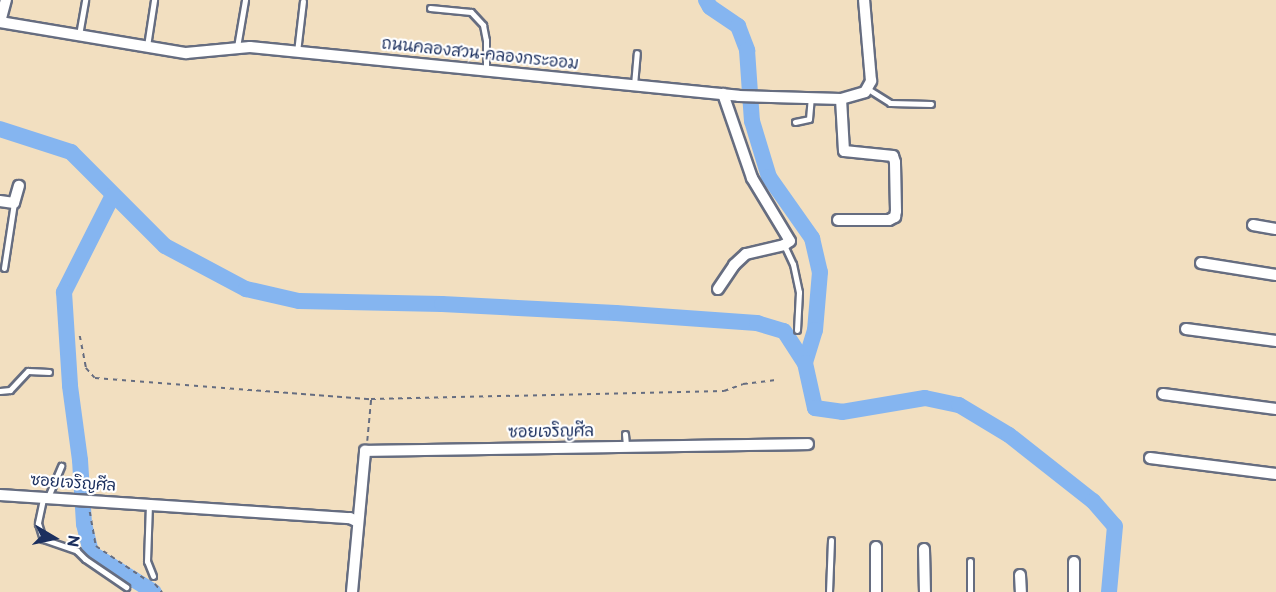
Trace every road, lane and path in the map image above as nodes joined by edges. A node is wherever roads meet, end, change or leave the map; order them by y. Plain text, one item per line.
1 (6, 0) edge
2 (85, 0) edge
3 (154, 0) edge
4 (245, 0) edge
5 (864, 0) edge
6 (303, 1) edge
7 (430, 8) dead end
8 (0, 22) edge
9 (79, 35) junction
10 (147, 46) junction
11 (237, 47) junction
12 (297, 52) junction
13 (636, 53) dead end
14 (486, 71) junction
15 (634, 85) junction
16 (868, 89) junction
17 (723, 94) junction
18 (811, 98) junction
19 (841, 99) junction
20 (932, 104) dead end
21 (795, 122) dead end
22 (19, 186) dead end
23 (0, 201) edge
24 (14, 203) junction
25 (838, 220) dead end
26 (1254, 225) dead end
27 (1276, 229) edge
28 (784, 246) junction
29 (1202, 263) dead end
30 (4, 268) dead end
31 (1276, 275) edge
32 (718, 290) dead end
33 (1186, 329) dead end
34 (797, 330) dead end
35 (80, 336) dead end
36 (1276, 342) edge
37 (49, 372) dead end
38 (776, 380) dead end
39 (0, 391) edge
40 (1163, 394) dead end
41 (371, 399) junction
42 (1276, 409) edge
43 (626, 434) dead end
44 (808, 444) dead end
45 (626, 446) junction
46 (365, 451) junction
47 (1150, 458) dead end
48 (61, 466) dead end
49 (1276, 474) edge
50 (0, 495) edge
51 (46, 497) junction
52 (86, 500) junction
53 (149, 504) junction
54 (358, 522) junction
55 (831, 540) dead end
56 (876, 547) dead end
57 (924, 549) dead end
58 (970, 561) dead end
59 (1074, 562) dead end
60 (1020, 575) dead end
61 (153, 576) dead end
62 (145, 579) dead end
63 (154, 584) dead end
64 (126, 587) dead end
65 (162, 592) edge
66 (352, 592) edge
67 (829, 592) edge
68 (876, 592) edge
69 (925, 592) edge
70 (970, 592) edge
71 (1021, 592) edge
72 (1074, 592) edge

1 - 8 street
2 - 9 lane
3 - 10 lane
4 - 11 lane
5 - 16 street
6 - 12 lane
7 - 14 lane
8 - 9 street, ถนนคลองสวน-คลองกระออม
9 - 10 street, ถนนคลองสวน-คลองกระออม
10 - 11 street, ถนนคลองสวน-คลองกระออม
11 - 12 street, ถนนคลองสวน-คลองกระออม
12 - 14 street, ถนนคลองสวน-คลองกระออม
13 - 15 lane
14 - 15 street, ถนนคลองสวน-คลองกระออม
15 - 17 street, ถนนคลองสวน-คลองกระออม
16 - 19 street, ถนนคลองสวน-คลองกระออม
16 - 20 lane
17 - 18 street, ถนนคลองสวน-คลองกระออม
17 - 28 street
18 - 19 street, ถนนคลองสวน-คลองกระออม
18 - 21 lane
19 - 25 street
22 - 24 street
23 - 24 street
24 - 30 lane
26 - 27 street
28 - 32 street
28 - 34 lane
29 - 31 street
33 - 36 street
35 - 41 path
37 - 39 lane
38 - 41 path
40 - 42 street
41 - 46 path
43 - 45 lane
44 - 45 street, ซอยเจริญศีล
45 - 46 street, ซอยเจริญศีล
46 - 54 street
47 - 49 street
48 - 51 lane
50 - 51 street, ซอยเจริญศีล
51 - 52 street, ซอยเจริญศีล
51 - 64 lane
52 - 53 street, ซอยเจริญศีล
52 - 62 path
53 - 54 street, ซอยเจริญศีล
53 - 61 lane
54 - 66 street
55 - 67 lane
56 - 68 street
57 - 69 street
58 - 70 lane
59 - 72 street
60 - 71 street
63 - 65 path

